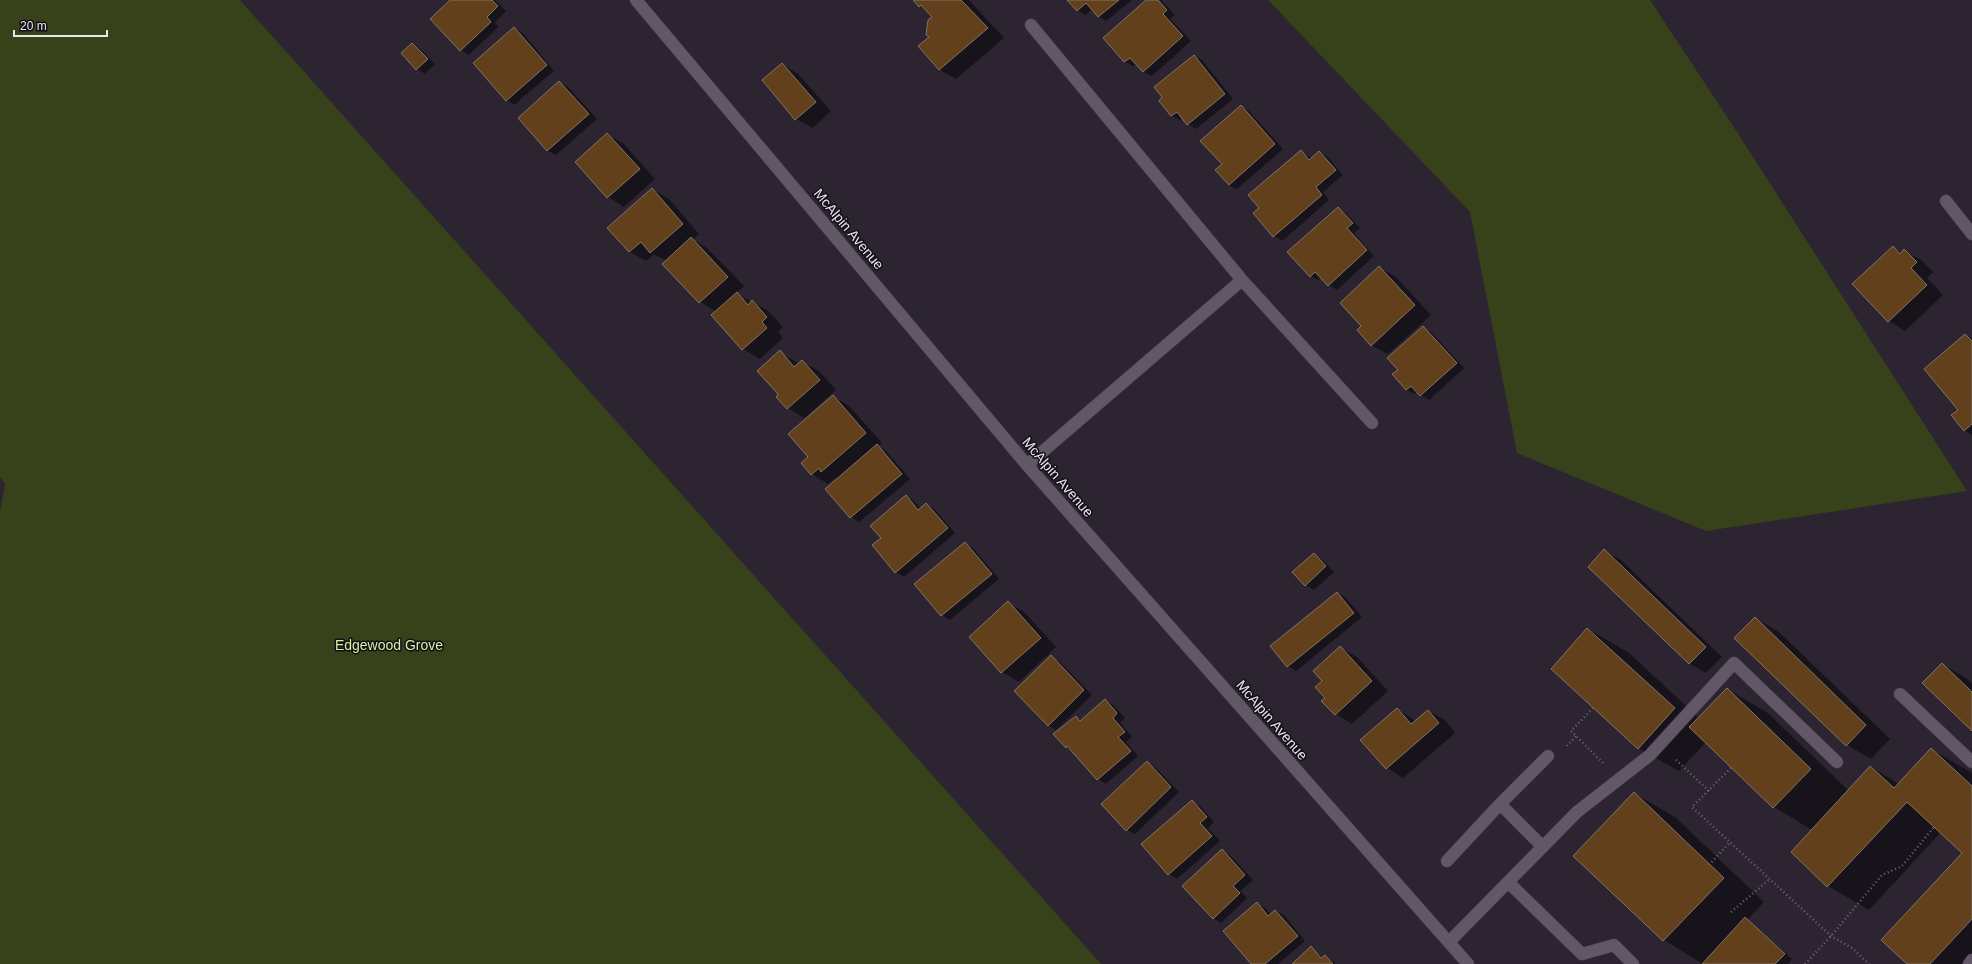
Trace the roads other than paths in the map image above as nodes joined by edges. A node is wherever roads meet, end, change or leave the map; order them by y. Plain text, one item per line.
1 (643, 3) edge
2 (1031, 25) dead end
3 (1946, 201) dead end
4 (1972, 234) edge
5 (1242, 280) junction
6 (1372, 423) dead end
7 (1027, 464) junction
8 (1900, 694) dead end
9 (1548, 756) dead end
10 (1837, 762) dead end
11 (1972, 762) edge
12 (1500, 804) junction
13 (1543, 847) junction
14 (1447, 861) dead end
15 (1508, 882) junction
16 (1449, 942) junction
17 (1972, 960) edge
18 (1468, 964) edge
19 (1634, 964) edge
20 (1968, 964) edge

1 - 7 street, McAlpin Avenue
2 - 5 street
3 - 4 street
5 - 6 street
5 - 7 street
7 - 16 street, McAlpin Avenue
8 - 11 street
9 - 12 street
10 - 13 street
12 - 13 street
12 - 14 street
13 - 15 street
15 - 16 street
15 - 19 street
16 - 18 street, McAlpin Avenue
17 - 20 street

